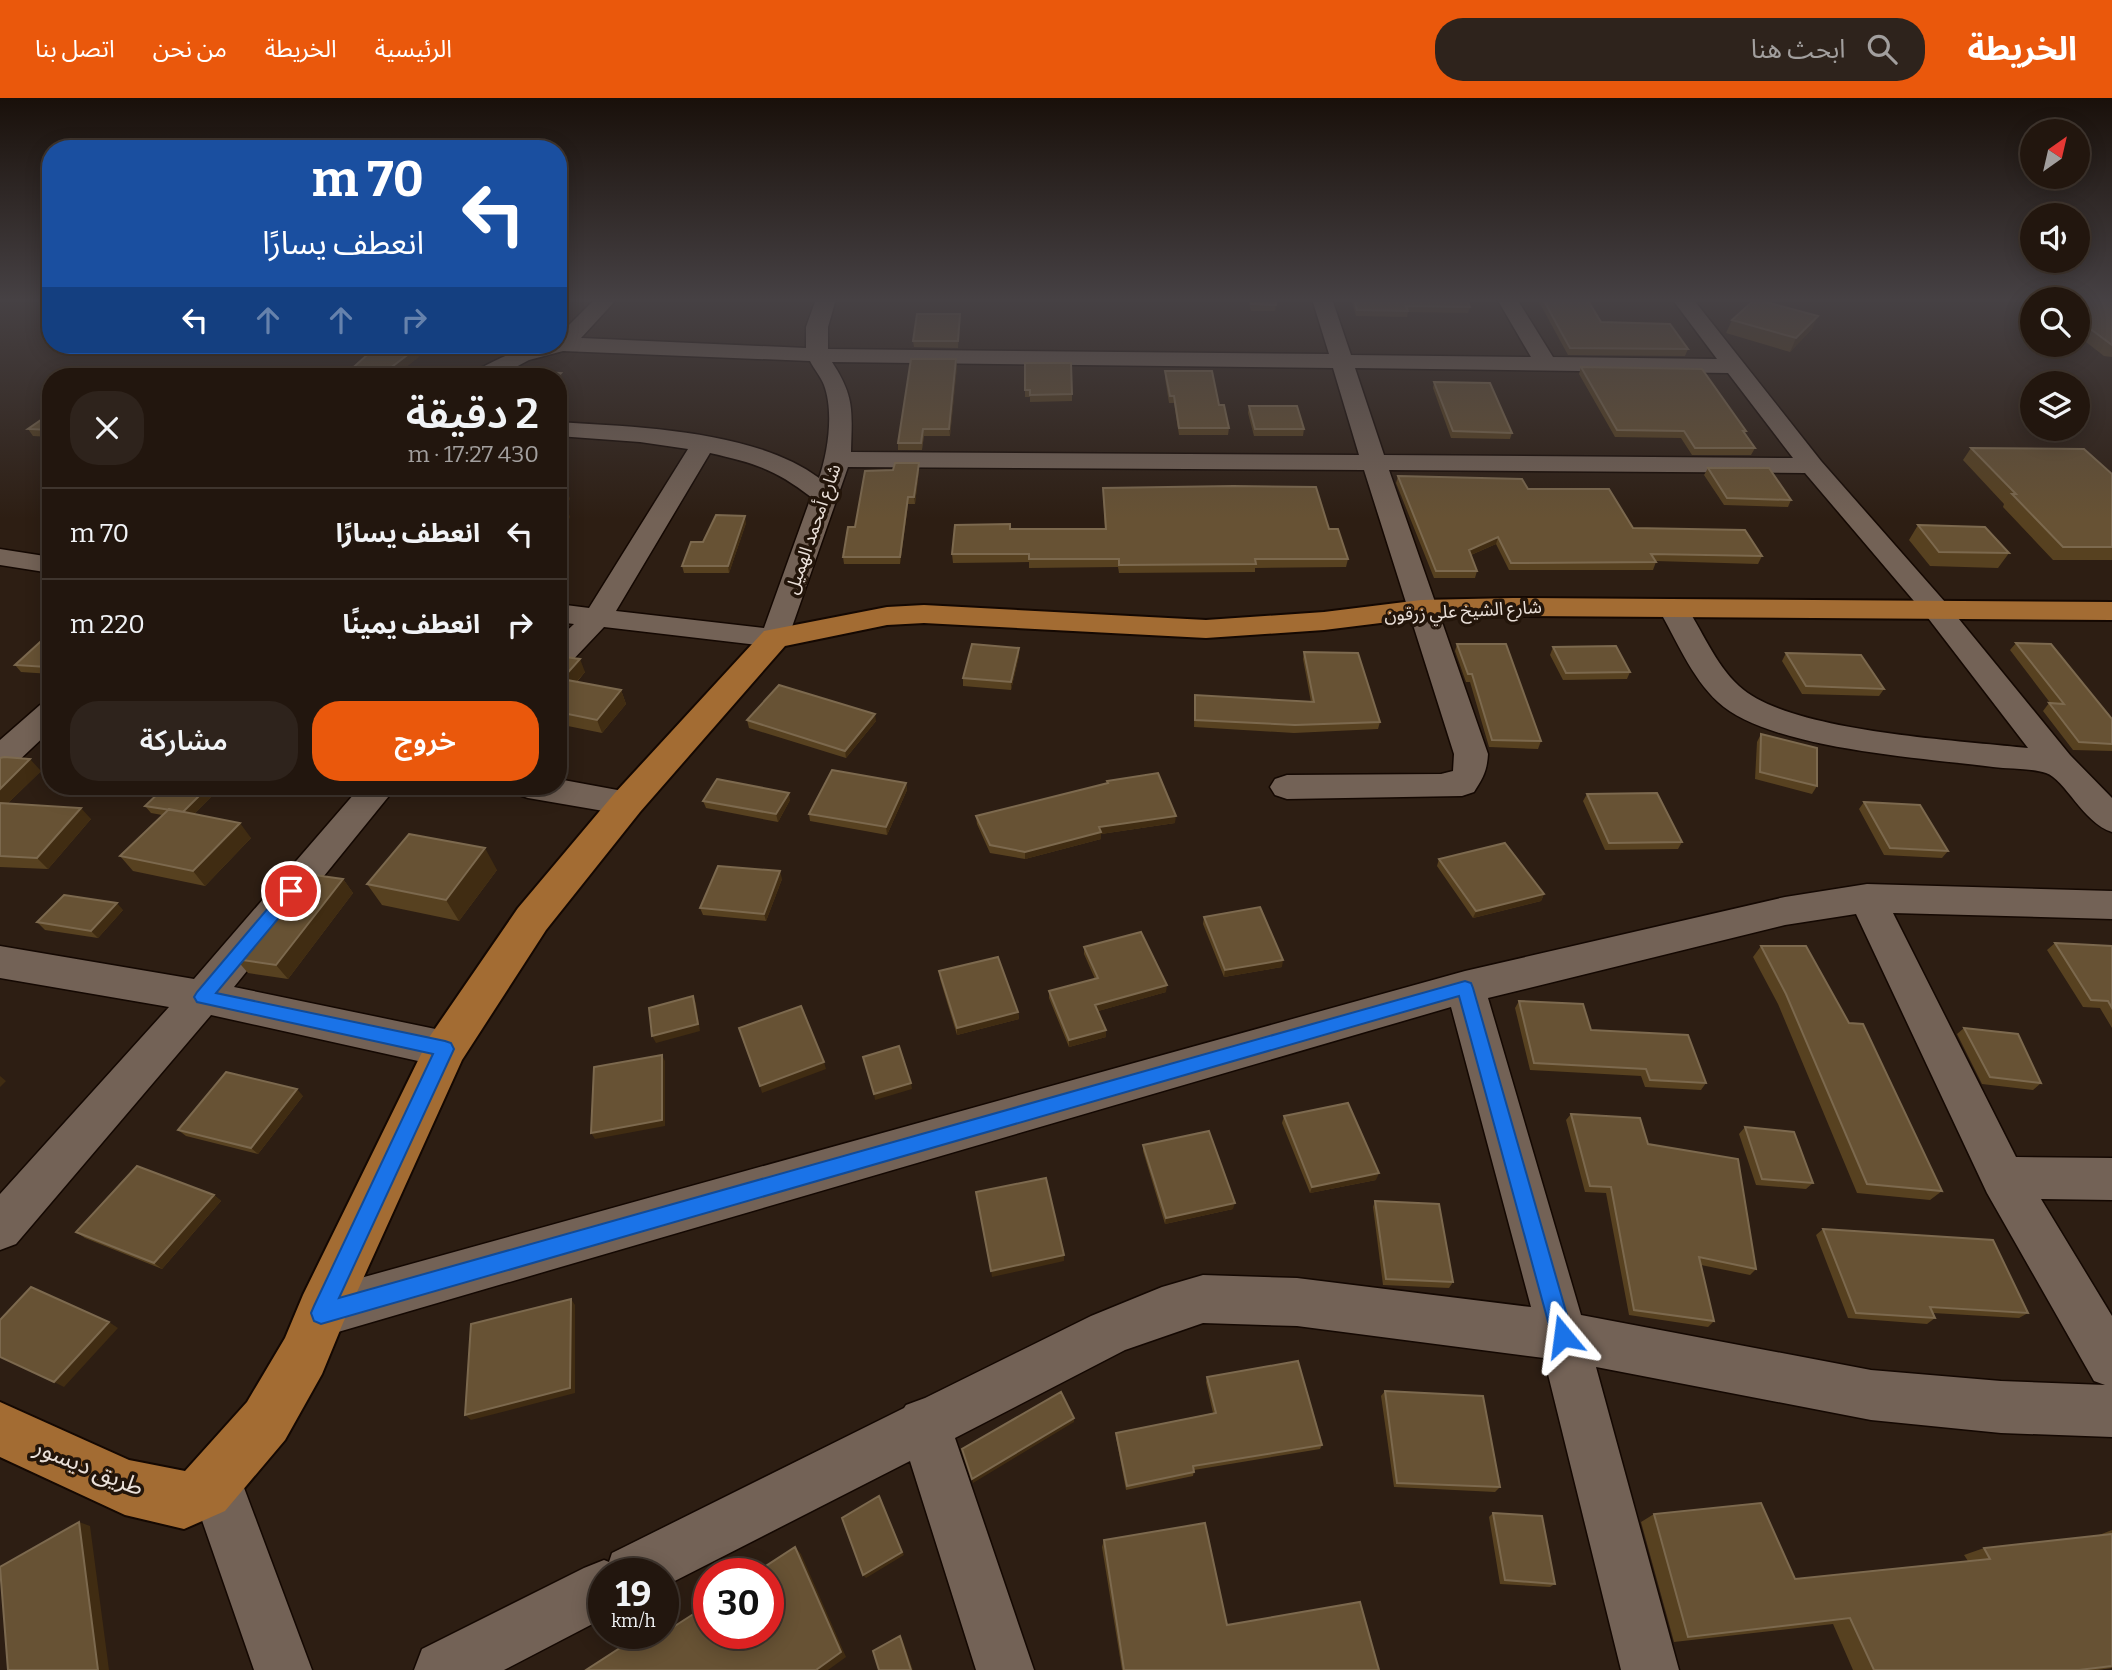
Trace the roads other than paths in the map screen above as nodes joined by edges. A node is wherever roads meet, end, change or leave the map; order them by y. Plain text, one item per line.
1 (828, 372) edge
2 (1344, 372) edge
3 (1738, 372) edge
4 (567, 430) edge
5 (703, 444) junction
6 (838, 459) junction
7 (1375, 464) junction
8 (1812, 466) junction
9 (826, 496) junction
10 (0, 557) edge
11 (42, 564) edge
12 (1673, 608) junction
13 (1935, 608) junction
14 (1420, 609) junction
15 (2112, 611) edge
16 (567, 613) edge
17 (597, 618) junction
18 (775, 638) junction
19 (567, 648) edge
20 (42, 721) edge
21 (0, 759) edge
22 (2058, 763) junction
23 (1287, 788) dead end
24 (567, 793) edge
25 (372, 795) edge
26 (627, 803) junction
27 (2106, 807) edge
28 (1867, 898) junction
29 (2112, 905) edge
30 (0, 962) edge
31 (1465, 988) junction
32 (203, 997) junction
33 (445, 1049) junction
34 (2003, 1178) junction
35 (2112, 1179) edge
36 (0, 1228) edge
37 (321, 1313) junction
38 (1563, 1336) junction
39 (2112, 1363) edge
40 (2112, 1412) edge
41 (924, 1423) junction
42 (0, 1430) edge
43 (215, 1480) junction
44 (661, 1558) edge
45 (588, 1596) edge
46 (283, 1670) edge
47 (443, 1670) edge
48 (1004, 1670) edge
49 (1650, 1670) edge

1 - 6 street, شارع أمحمد الهميل
2 - 7 street
3 - 8 street
4 - 5 street
5 - 9 street
5 - 17 street
6 - 7 street
6 - 9 street, شارع أمحمد الهميل
7 - 8 street
7 - 14 street
8 - 13 street
9 - 18 street, شارع أمحمد الهميل
10 - 11 street
12 - 13 main road, شارع الشيخ علي زرقون
12 - 14 main road, شارع الشيخ علي زرقون
12 - 22 street
13 - 15 main road, شارع الشيخ علي زرقون
13 - 22 street
14 - 18 main road, شارع الشيخ علي زرقون
14 - 23 street
16 - 17 street
17 - 18 street
17 - 19 street
18 - 26 main road, طريق ديسور
20 - 21 street
22 - 27 street
24 - 26 street
25 - 32 street
26 - 33 main road, طريق ديسور
28 - 29 street
28 - 31 street
28 - 34 street
30 - 32 street
31 - 37 street
31 - 38 street
32 - 33 street
32 - 36 street
33 - 37 main road, طريق ديسور
34 - 35 street
34 - 39 street
37 - 43 main road, طريق ديسور
38 - 40 street
38 - 41 street
38 - 49 street
41 - 44 street
41 - 48 street
42 - 43 main road, طريق ديسور
43 - 46 street
45 - 47 street

